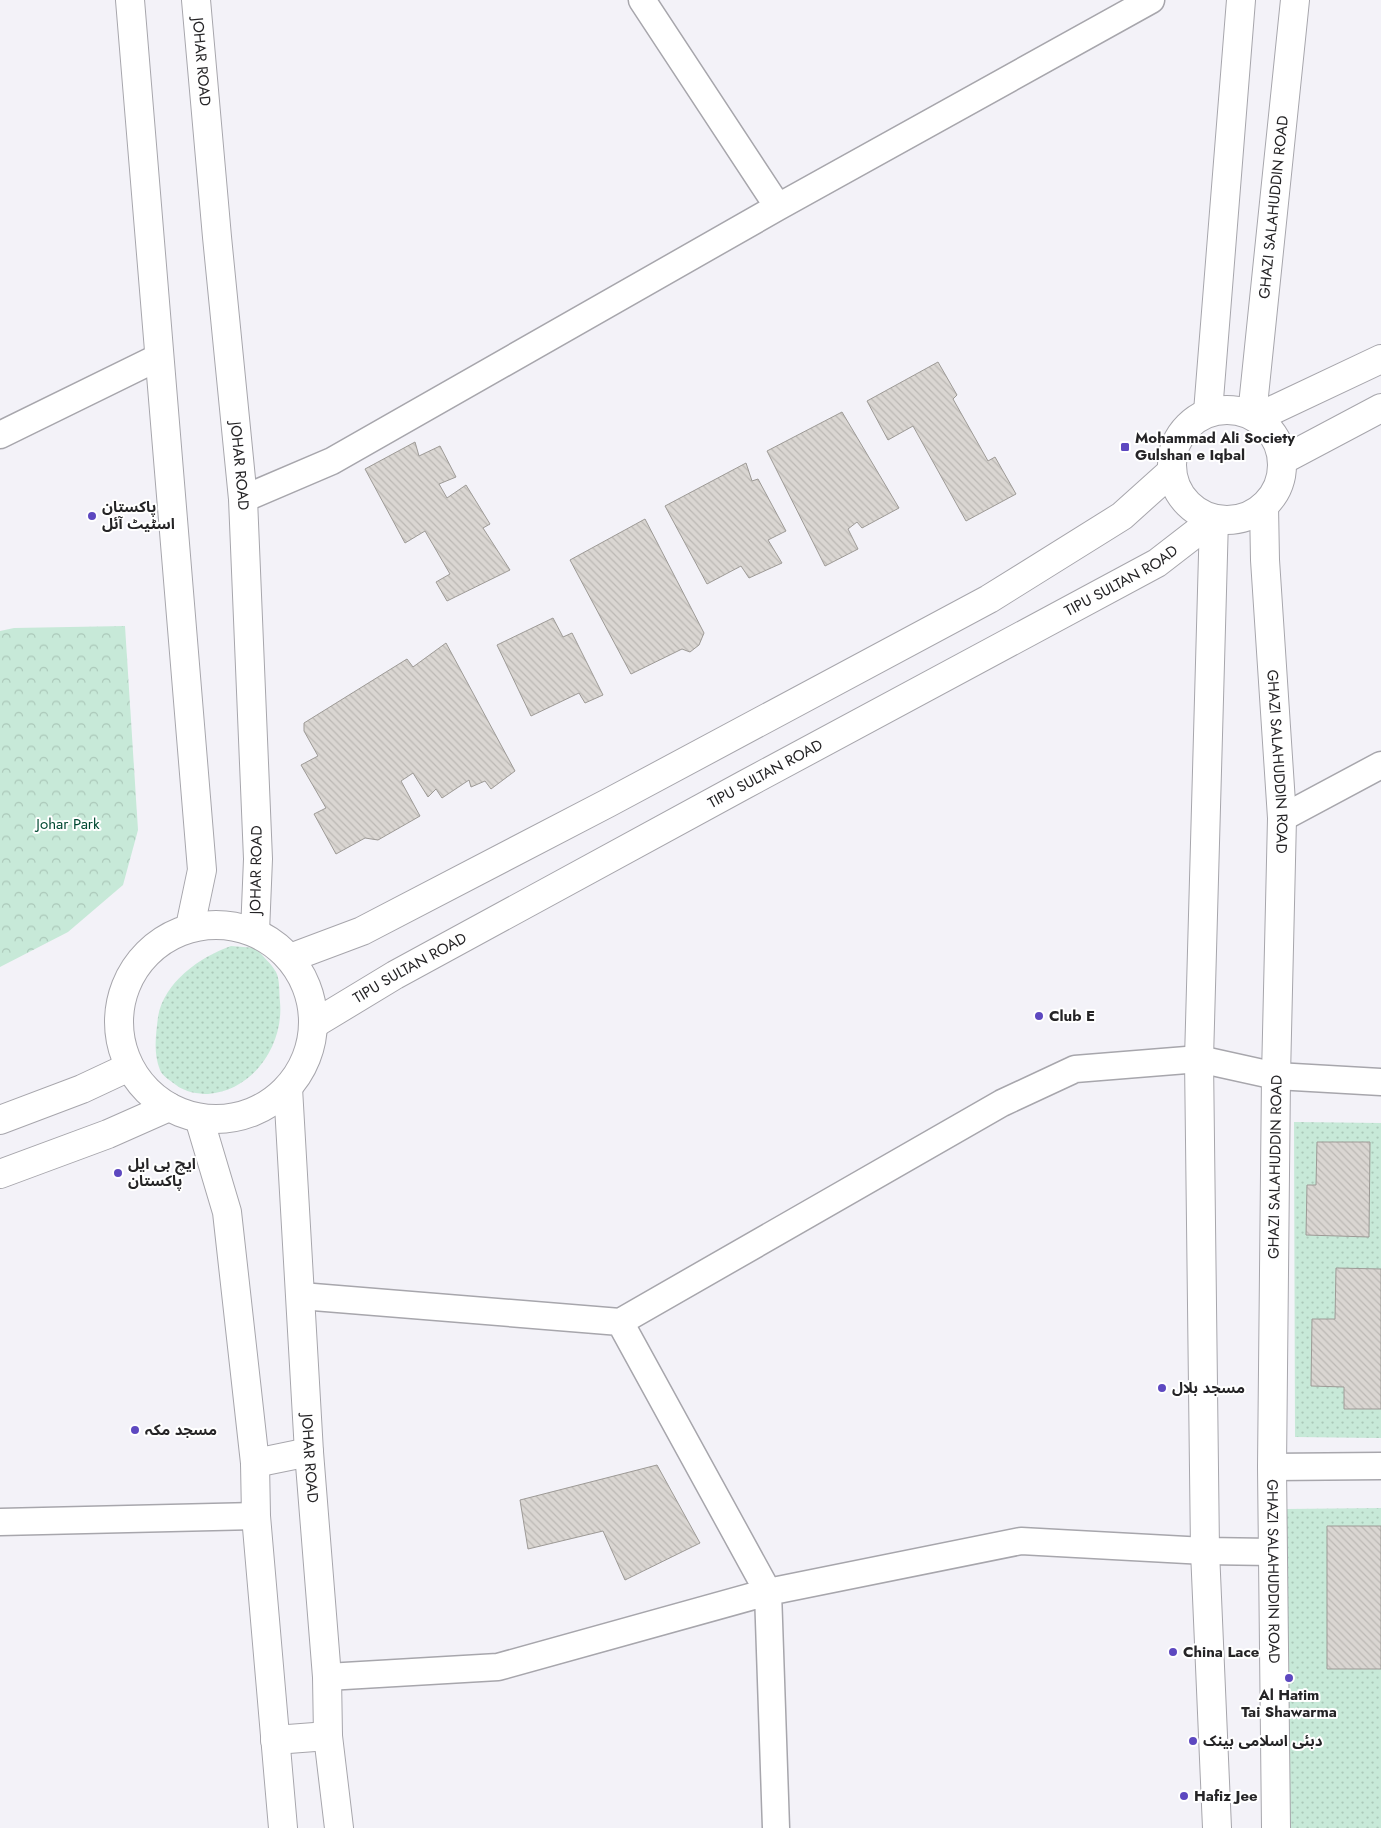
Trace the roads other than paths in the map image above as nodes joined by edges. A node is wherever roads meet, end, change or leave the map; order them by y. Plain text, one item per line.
1 (130, 0) edge
2 (196, 0) edge
3 (642, 0) edge
4 (1151, 0) edge
5 (1241, 0) edge
6 (1295, 0) edge
7 (778, 207) junction
8 (159, 358) junction
9 (1381, 359) edge
10 (1381, 408) edge
11 (1208, 412) junction
12 (1254, 416) junction
13 (0, 435) edge
14 (1282, 460) junction
15 (1171, 472) junction
16 (243, 499) junction
17 (1264, 506) junction
18 (1214, 519) junction
19 (1381, 765) edge
20 (1282, 818) junction
21 (190, 927) junction
22 (255, 932) junction
23 (290, 958) junction
24 (314, 1024) junction
25 (1199, 1059) junction
26 (129, 1067) junction
27 (1276, 1076) junction
28 (1381, 1082) edge
29 (288, 1088) junction
30 (169, 1108) junction
31 (199, 1118) junction
32 (0, 1120) edge
33 (0, 1174) edge
34 (301, 1296) junction
35 (620, 1322) junction
36 (308, 1452) junction
37 (255, 1463) junction
38 (1272, 1466) junction
39 (1381, 1466) edge
40 (256, 1516) junction
41 (0, 1522) edge
42 (1205, 1551) junction
43 (1272, 1552) junction
44 (768, 1592) junction
45 (327, 1677) junction
46 (328, 1736) junction
47 (275, 1740) junction
48 (283, 1828) edge
49 (339, 1828) edge
50 (776, 1828) edge
51 (1217, 1828) edge
52 (1276, 1828) edge

1 - 8 street
2 - 16 street, JOHAR ROAD
3 - 7 street
4 - 7 street
5 - 11 street
6 - 12 street, GHAZI SALAHUDDIN ROAD
7 - 16 street
8 - 13 street
8 - 21 street
9 - 12 street
10 - 14 street
11 - 12 street
11 - 15 street
12 - 14 street
14 - 17 street
15 - 18 street
15 - 23 street
16 - 22 street, JOHAR ROAD
17 - 18 street
17 - 20 street, GHAZI SALAHUDDIN ROAD
18 - 24 street, TIPU SULTAN ROAD
18 - 25 street
19 - 20 street
20 - 27 street, GHAZI SALAHUDDIN ROAD
21 - 22 street
21 - 26 street
22 - 23 street
23 - 24 street
24 - 29 street
25 - 27 street
25 - 35 street
25 - 42 street
26 - 30 street
26 - 32 street
27 - 28 street
27 - 38 street, GHAZI SALAHUDDIN ROAD
29 - 31 street
29 - 34 street, JOHAR ROAD
30 - 31 street
30 - 33 street
31 - 37 street
34 - 35 street
34 - 36 street, JOHAR ROAD
35 - 44 street
36 - 37 street
36 - 45 street, JOHAR ROAD
37 - 40 street
38 - 39 street
38 - 43 street, GHAZI SALAHUDDIN ROAD
40 - 41 street
40 - 47 street
42 - 43 street
42 - 44 street
42 - 51 street
43 - 52 street, GHAZI SALAHUDDIN ROAD
44 - 45 street
44 - 50 street
45 - 46 street, JOHAR ROAD
46 - 47 street
46 - 49 street, JOHAR ROAD
47 - 48 street

